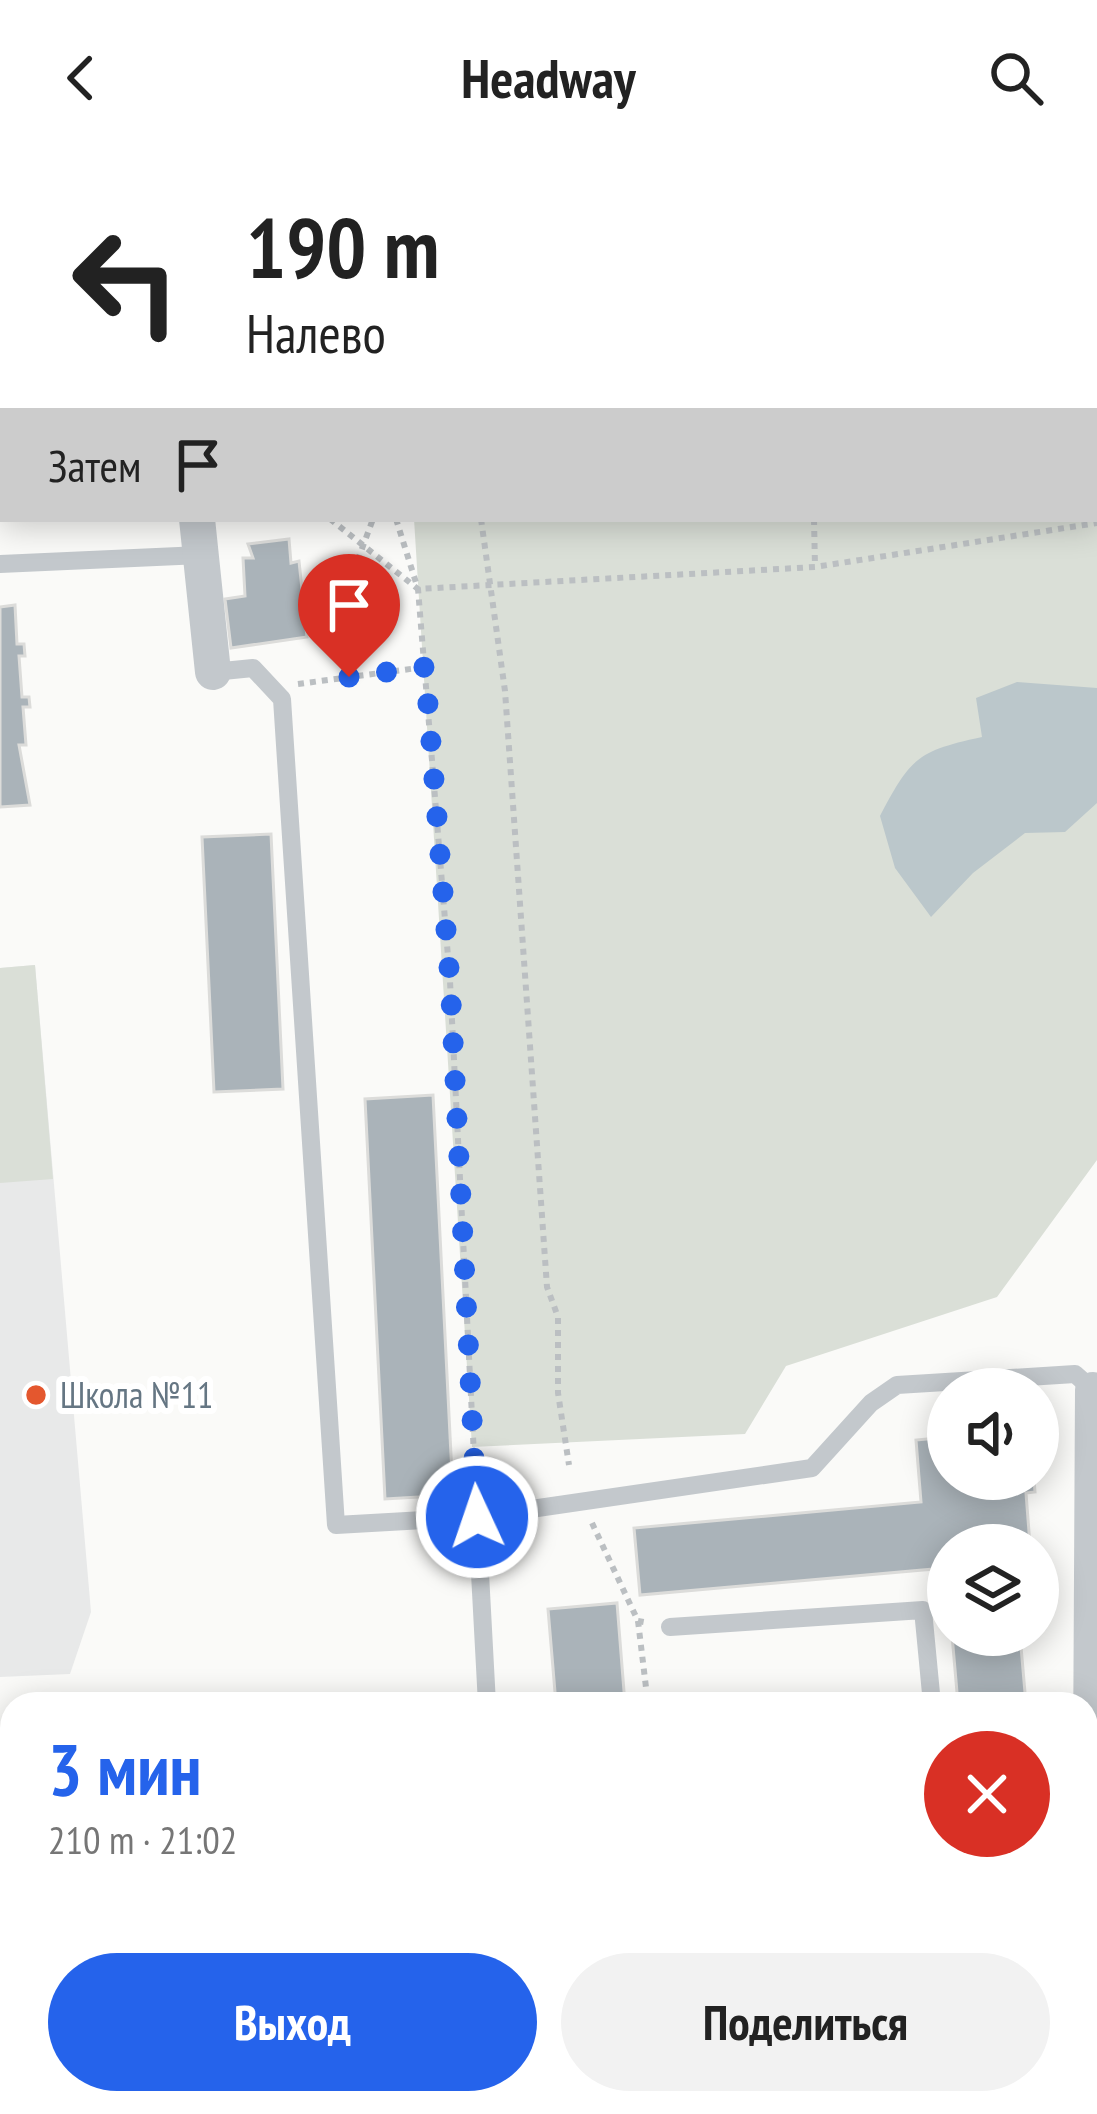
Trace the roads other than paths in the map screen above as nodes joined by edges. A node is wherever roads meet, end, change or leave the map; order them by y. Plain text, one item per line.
1 (199, 537) edge
2 (0, 565) edge
3 (213, 672) joint
4 (1094, 1390) joint
5 (477, 1517) junction
6 (670, 1627) road end
7 (486, 1692) edge
8 (931, 1692) edge
9 (1092, 1692) edge

1 - 2 lane
1 - 3 street
3 - 5 lane
4 - 5 lane
4 - 9 street
5 - 7 lane
6 - 8 lane

